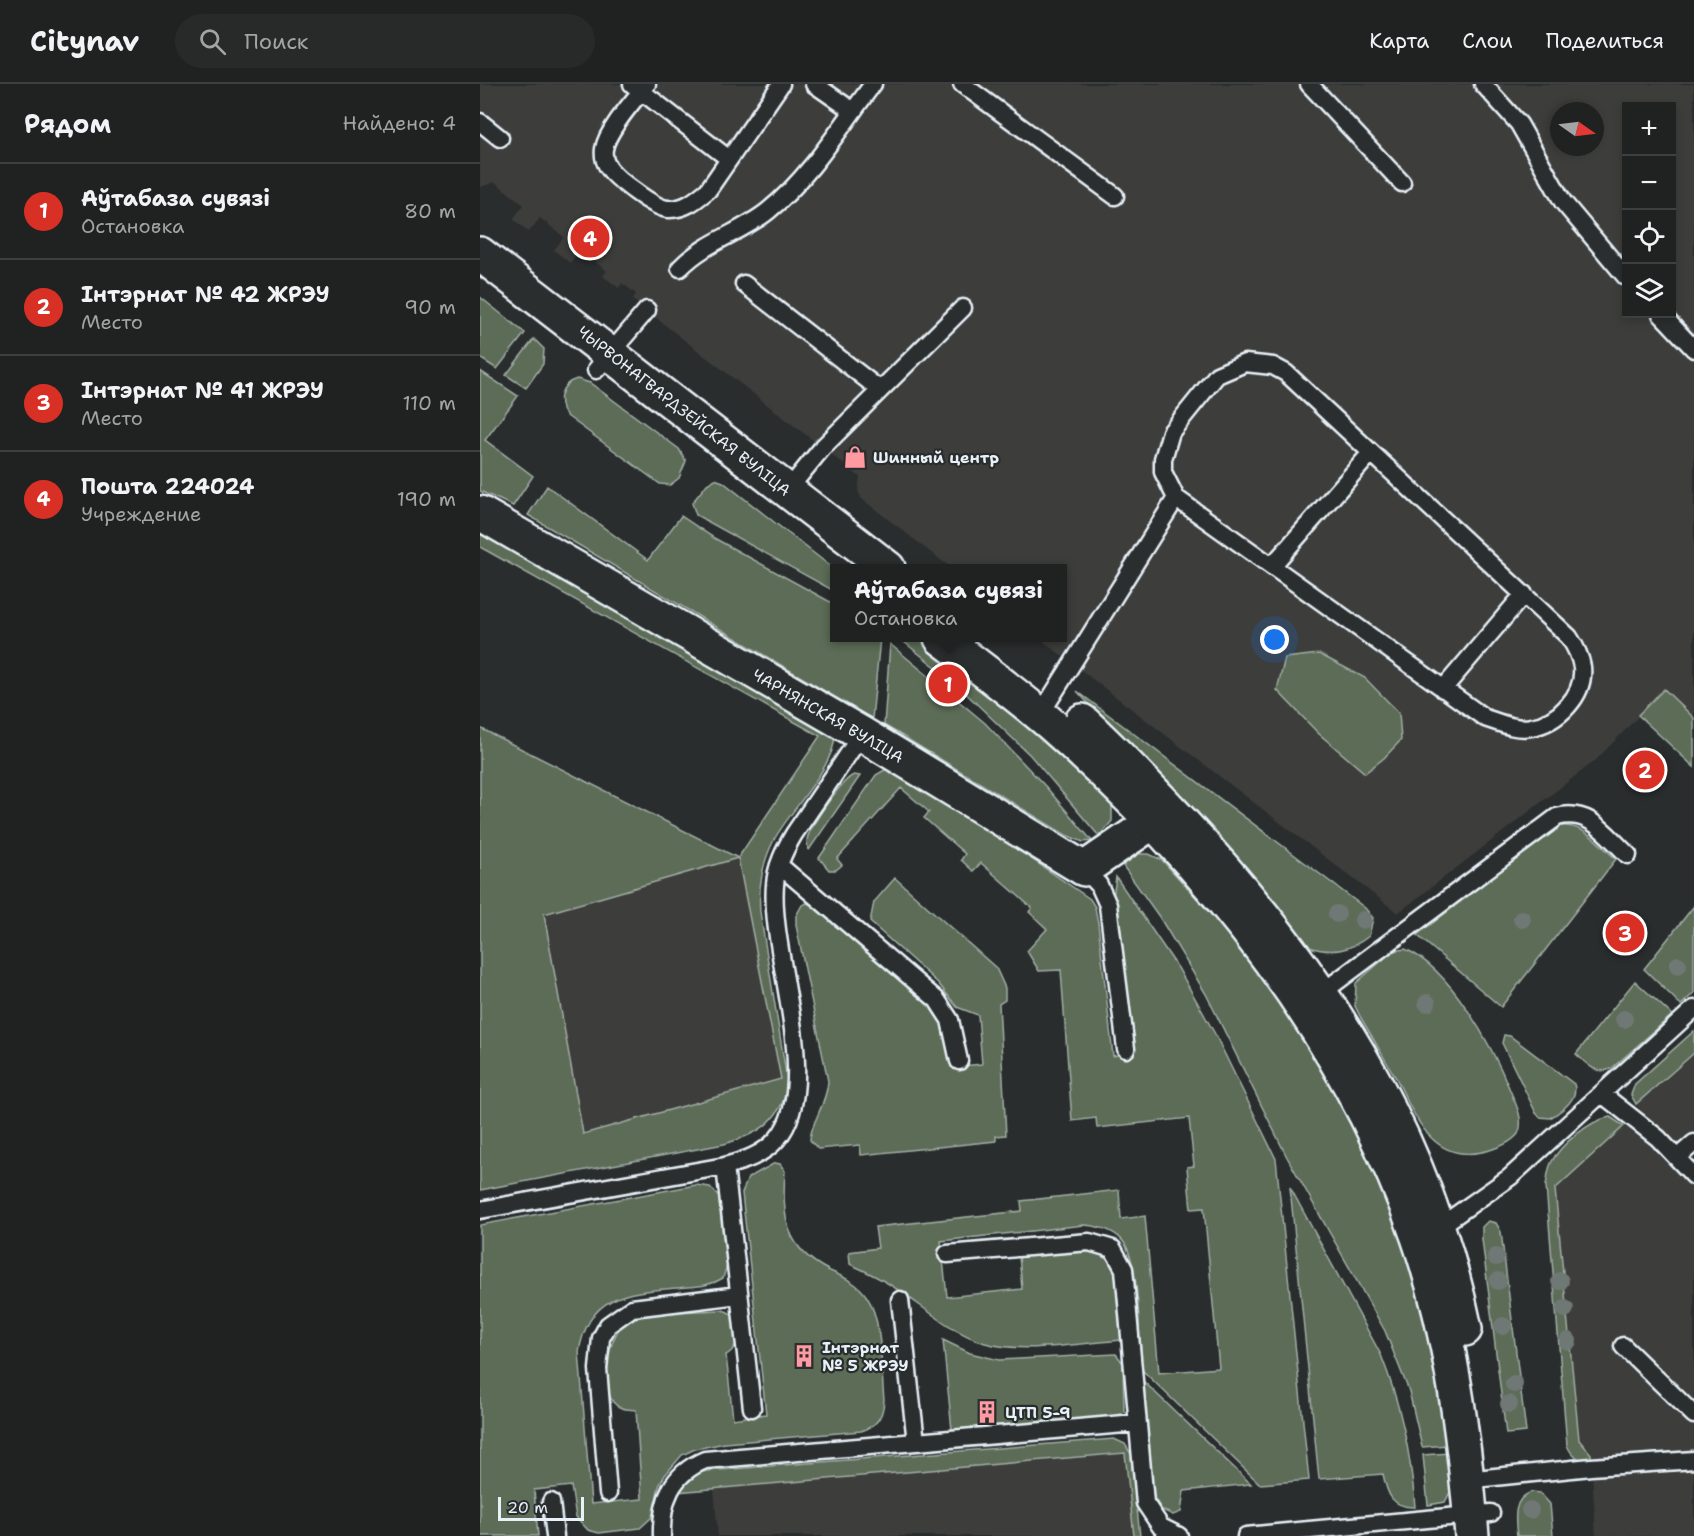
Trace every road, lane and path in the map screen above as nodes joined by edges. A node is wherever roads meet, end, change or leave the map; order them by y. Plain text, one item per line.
1 (781, 84) edge
2 (814, 84) edge
3 (873, 84) edge
4 (962, 84) edge
5 (1309, 84) edge
6 (1483, 84) edge
7 (640, 86) edge
8 (853, 111) junction
9 (480, 122) edge
10 (500, 138) dead end
11 (729, 159) junction
12 (1402, 183) dead end
13 (1115, 196) dead end
14 (480, 254) edge
15 (680, 268) dead end
16 (1622, 272) edge
17 (480, 281) edge
18 (744, 284) dead end
19 (963, 308) dead end
20 (647, 310) dead end
21 (1664, 318) edge
22 (1694, 349) edge
23 (603, 362) junction
24 (879, 389) junction
25 (1370, 454) junction
26 (787, 490) junction
27 (1176, 498) junction
28 (480, 513) edge
29 (847, 564) edge
30 (883, 564) edge
31 (1272, 566) junction
32 (1524, 594) junction
33 (947, 642) edge
34 (981, 642) edge
35 (1443, 689) junction
36 (1047, 706) junction
37 (862, 734) junction
38 (1161, 817) junction
39 (1628, 855) dead end
40 (779, 865) junction
41 (1084, 869) junction
42 (1312, 999) junction
43 (1694, 1010) edge
44 (1126, 1049) dead end
45 (959, 1061) dead end
46 (1602, 1094) junction
47 (1694, 1143) edge
48 (1677, 1158) junction
49 (725, 1166) junction
50 (1694, 1176) edge
51 (480, 1210) edge
52 (1429, 1234) junction
53 (947, 1254) dead end
54 (740, 1295) junction
55 (900, 1300) dead end
56 (1623, 1346) dead end
57 (752, 1408) dead end
58 (1694, 1415) edge
59 (1136, 1423) junction
60 (916, 1442) junction
61 (1694, 1460) edge
62 (1477, 1479) junction
63 (608, 1493) dead end
64 (550, 1502) dead end
65 (1482, 1525) edge
66 (555, 1536) edge
67 (662, 1536) edge
68 (1179, 1536) edge
69 (1246, 1536) edge

1 - 11 lane
2 - 8 lane
3 - 8 lane
4 - 13 lane
5 - 12 lane
6 - 16 lane
7 - 11 lane
7 - 11 lane
8 - 15 lane
9 - 10 lane
14 - 23 main road, ЧЫРВОНАГВАРДЗЕЙСКАЯ ВУЛІЦА
17 - 23 main road, ЧЫРВОНАГВАРДЗЕЙСКАЯ ВУЛІЦА
18 - 24 lane
19 - 24 lane
20 - 23 lane
21 - 22 lane
23 - 26 main road, ЧЫРВОНАГВАРДЗЕЙСКАЯ ВУЛІЦА
23 - 29 main road, ЧЫРВОНАГВАРДЗЕЙСКАЯ ВУЛІЦА
24 - 26 lane
25 - 27 lane
25 - 31 lane
25 - 32 lane
26 - 30 main road, ЧЫРВОНАГВАРДЗЕЙСКАЯ ВУЛІЦА
27 - 31 lane
27 - 36 lane
28 - 37 main road, ЧАРНЯНСКАЯ ВУЛІЦА
31 - 35 lane
32 - 35 lane
32 - 35 lane
33 - 36 main road
34 - 36 main road
36 - 38 main road
37 - 40 lane
37 - 41 main road, ЧАРНЯНСКАЯ ВУЛІЦА
38 - 41 main road
38 - 42 main road
39 - 42 lane
40 - 45 lane
40 - 49 lane
41 - 44 lane
42 - 52 main road
43 - 46 lane
46 - 48 lane
46 - 52 lane
47 - 48 lane
48 - 50 lane
49 - 51 lane
49 - 54 lane
52 - 62 main road
53 - 59 lane
54 - 57 lane
54 - 63 lane
55 - 60 lane
56 - 58 lane
59 - 60 lane
59 - 68 lane
60 - 67 lane
61 - 62 lane
62 - 65 main road
64 - 66 lane
65 - 69 lane

